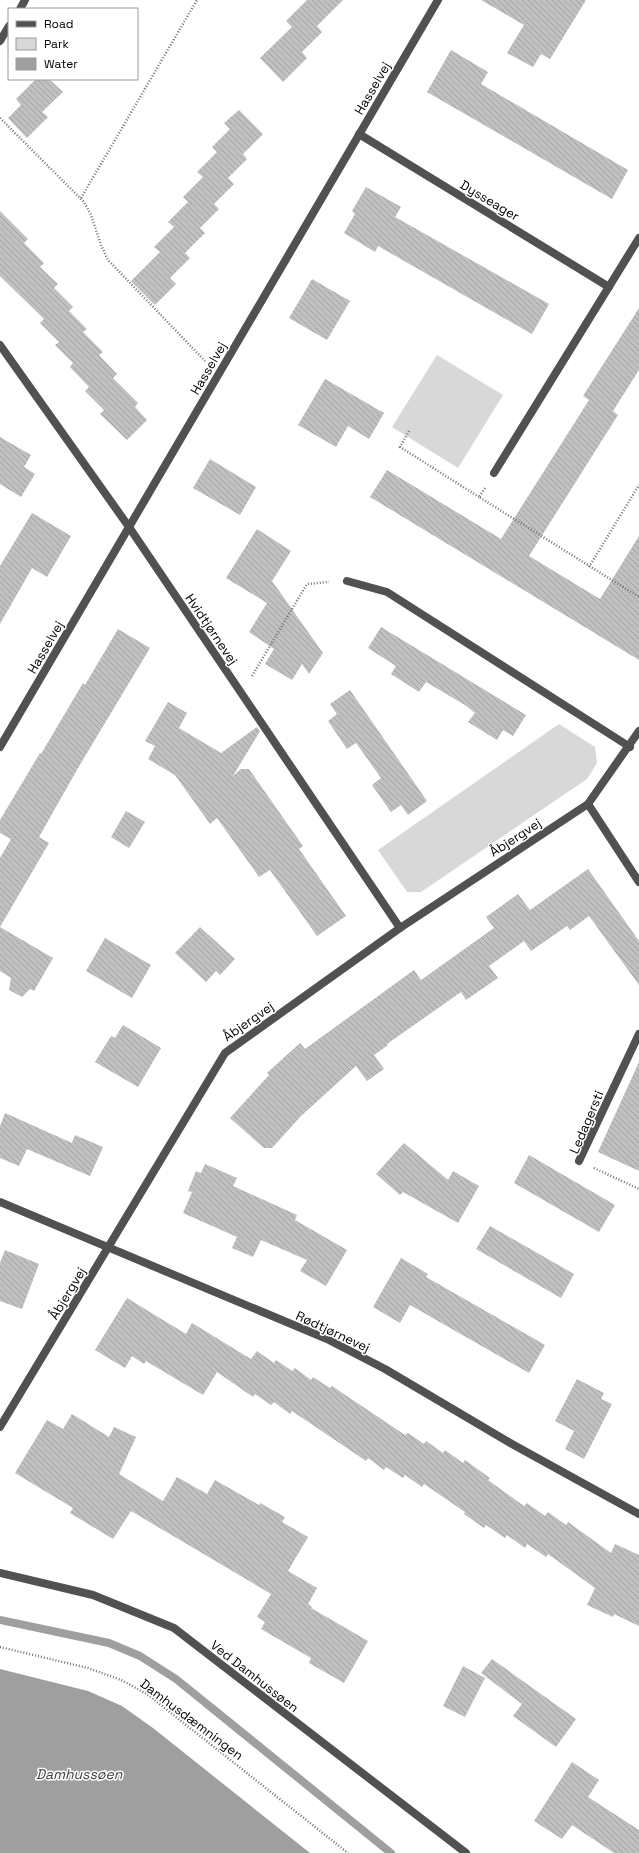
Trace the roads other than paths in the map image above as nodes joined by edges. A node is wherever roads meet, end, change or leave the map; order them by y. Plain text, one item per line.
1 (438, 0) edge
2 (8, 28) edge
3 (1, 38) edge
4 (359, 134) junction
5 (639, 238) edge
6 (609, 287) junction
7 (0, 346) edge
8 (494, 473) road end
9 (129, 527) junction
10 (347, 581) road end
11 (639, 731) edge
12 (630, 746) junction
13 (0, 747) edge
14 (588, 804) junction
15 (639, 882) edge
16 (400, 928) junction
17 (639, 1034) edge
18 (579, 1161) road end
19 (0, 1202) edge
20 (108, 1248) junction
21 (0, 1427) edge
22 (639, 1514) edge
23 (0, 1573) edge
24 (466, 1853) edge

1 - 4 street, Hasselvej
2 - 3 street
4 - 6 street, Dysseager
4 - 9 street, Hasselvej
5 - 6 street
6 - 8 street
7 - 9 street, Hvidtjørnevej
9 - 13 street, Hasselvej
9 - 16 street, Hvidtjørnevej
10 - 12 street
11 - 12 street, Åbjergvej
12 - 14 street, Åbjergvej
14 - 15 street
14 - 16 street, Åbjergvej
16 - 20 street, Åbjergvej
17 - 18 street, Ledagersti
19 - 20 street, Rødtjørnevej
20 - 21 street, Åbjergvej
20 - 22 street, Rødtjørnevej
23 - 24 street, Ved Damhussøen

